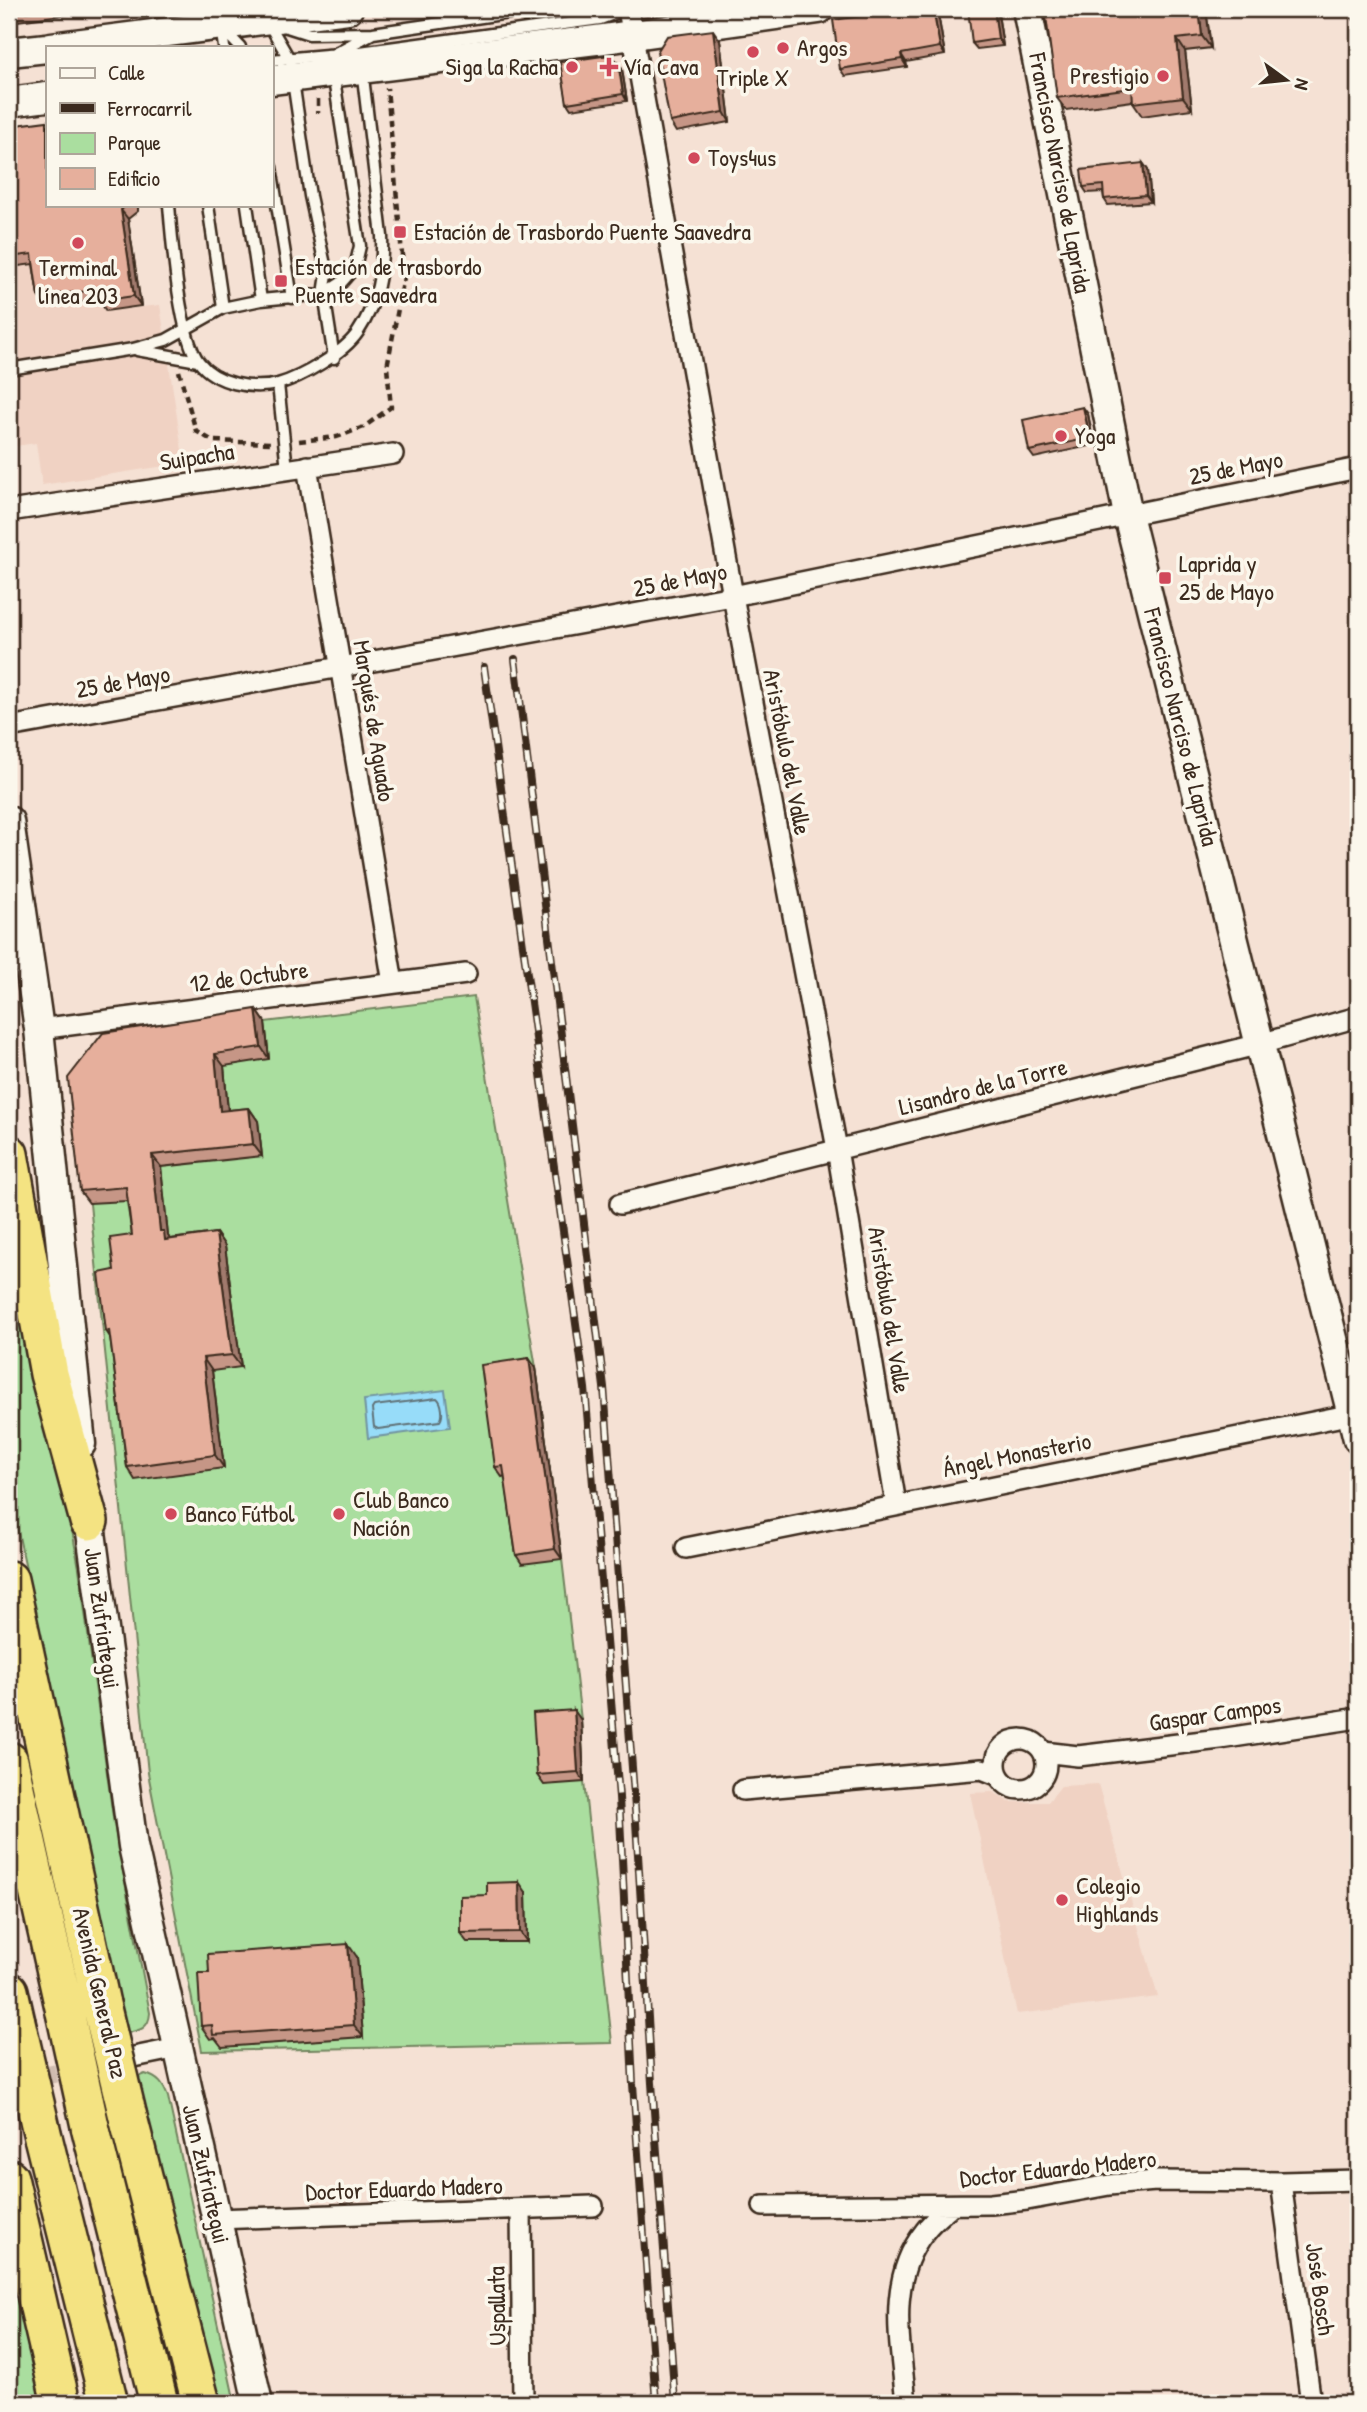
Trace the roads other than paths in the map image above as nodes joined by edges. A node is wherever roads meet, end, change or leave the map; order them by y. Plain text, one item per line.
1 (348, 9) edge
2 (536, 9) edge
3 (819, 9) edge
4 (1027, 9) edge
5 (629, 18) edge
6 (267, 20) junction
7 (373, 33) junction
8 (222, 37) edge
9 (70, 46) edge
10 (238, 46) edge
11 (46, 48) edge
12 (9, 52) edge
13 (362, 60) junction
14 (332, 64) junction
15 (281, 69) edge
16 (273, 179) edge
17 (169, 206) edge
18 (208, 206) edge
19 (247, 206) edge
20 (324, 294) junction
21 (292, 298) junction
22 (261, 300) junction
23 (223, 308) junction
24 (185, 329) junction
25 (133, 349) junction
26 (334, 358) junction
27 (198, 361) junction
28 (9, 369) edge
29 (278, 384) junction
30 (393, 454) dead end
31 (307, 466) junction
32 (1358, 468) edge
33 (287, 469) junction
34 (9, 511) edge
35 (1128, 514) junction
36 (733, 596) junction
37 (341, 668) junction
38 (9, 727) edge
39 (9, 821) edge
40 (466, 974) dead end
41 (393, 983) junction
42 (1358, 1017) edge
43 (38, 1029) junction
44 (1260, 1044) junction
45 (837, 1149) junction
46 (9, 1154) edge
47 (620, 1204) dead end
48 (1356, 1422) edge
49 (896, 1504) junction
50 (89, 1521) junction
51 (686, 1548) dead end
52 (9, 1580) edge
53 (1358, 1718) edge
54 (9, 1760) edge
55 (1044, 1761) junction
56 (991, 1768) junction
57 (744, 1790) dead end
58 (12, 2007) edge
59 (178, 2048) junction
60 (128, 2058) dead end
61 (9, 2178) edge
62 (1358, 2179) edge
63 (1280, 2182) junction
64 (952, 2205) junction
65 (593, 2206) dead end
66 (763, 2206) dead end
67 (521, 2209) junction
68 (216, 2220) junction
69 (126, 2265) junction
70 (104, 2393) edge
71 (61, 2403) edge
72 (159, 2403) edge
73 (181, 2403) edge
74 (201, 2403) edge
75 (258, 2403) edge
76 (523, 2403) edge
77 (906, 2403) edge
78 (1311, 2403) edge

1 - 6 street
2 - 7 lane
3 - 5 street
4 - 35 street, Francisco Narciso de Laprida
5 - 13 street
5 - 36 street, Aristóbulo del Valle
6 - 7 lane
6 - 8 street
6 - 15 lane
7 - 14 lane
8 - 9 street
8 - 10 lane
11 - 12 street
13 - 14 street
13 - 26 lane
14 - 15 street
14 - 20 lane
15 - 20 lane
16 - 21 lane
17 - 24 lane
18 - 23 lane
19 - 22 lane
20 - 21 lane
20 - 26 lane
21 - 22 lane
22 - 23 lane
23 - 24 lane
24 - 25 lane
24 - 27 lane
25 - 27 lane
25 - 28 lane
26 - 29 lane
27 - 29 lane
29 - 33 lane
30 - 31 street, Suipacha
31 - 33 street, Suipacha
31 - 37 street, Marqués de Aguado
32 - 35 street, 25 de Mayo
33 - 34 street, Suipacha
35 - 36 street, 25 de Mayo
35 - 44 street, Francisco Narciso de Laprida
36 - 37 street, 25 de Mayo
36 - 45 street, Aristóbulo del Valle
37 - 38 street, 25 de Mayo
37 - 41 street, Marqués de Aguado
39 - 43 street, Juan Zufriategui
40 - 41 street, 12 de Octubre
41 - 43 street, 12 de Octubre
42 - 44 street, Lisandro de la Torre
43 - 50 street, Juan Zufriategui
44 - 45 street, Lisandro de la Torre
44 - 48 street, Francisco Narciso de Laprida
45 - 47 street, Lisandro de la Torre
45 - 49 street, Aristóbulo del Valle
46 - 50 highway
48 - 49 street, Ángel Monasterio
49 - 51 street, Ángel Monasterio
50 - 59 street, Juan Zufriategui
52 - 74 highway, Avenida General Paz, bridge
53 - 55 street, Gaspar Campos
54 - 69 highway, Avenida General Paz, bridge
55 - 56 street
55 - 56 street
56 - 57 street
58 - 70 highway, bridge
59 - 60 street
59 - 68 street, Juan Zufriategui
61 - 71 highway
62 - 63 street, Doctor Eduardo Madero
63 - 64 street, Doctor Eduardo Madero
63 - 78 street, José Bosch
64 - 66 street, Doctor Eduardo Madero
64 - 77 street
65 - 67 street, Doctor Eduardo Madero
67 - 68 street, Doctor Eduardo Madero
67 - 76 street, Uspallata
68 - 75 street, Juan Zufriategui
69 - 72 highway, Avenida General Paz
69 - 73 highway

